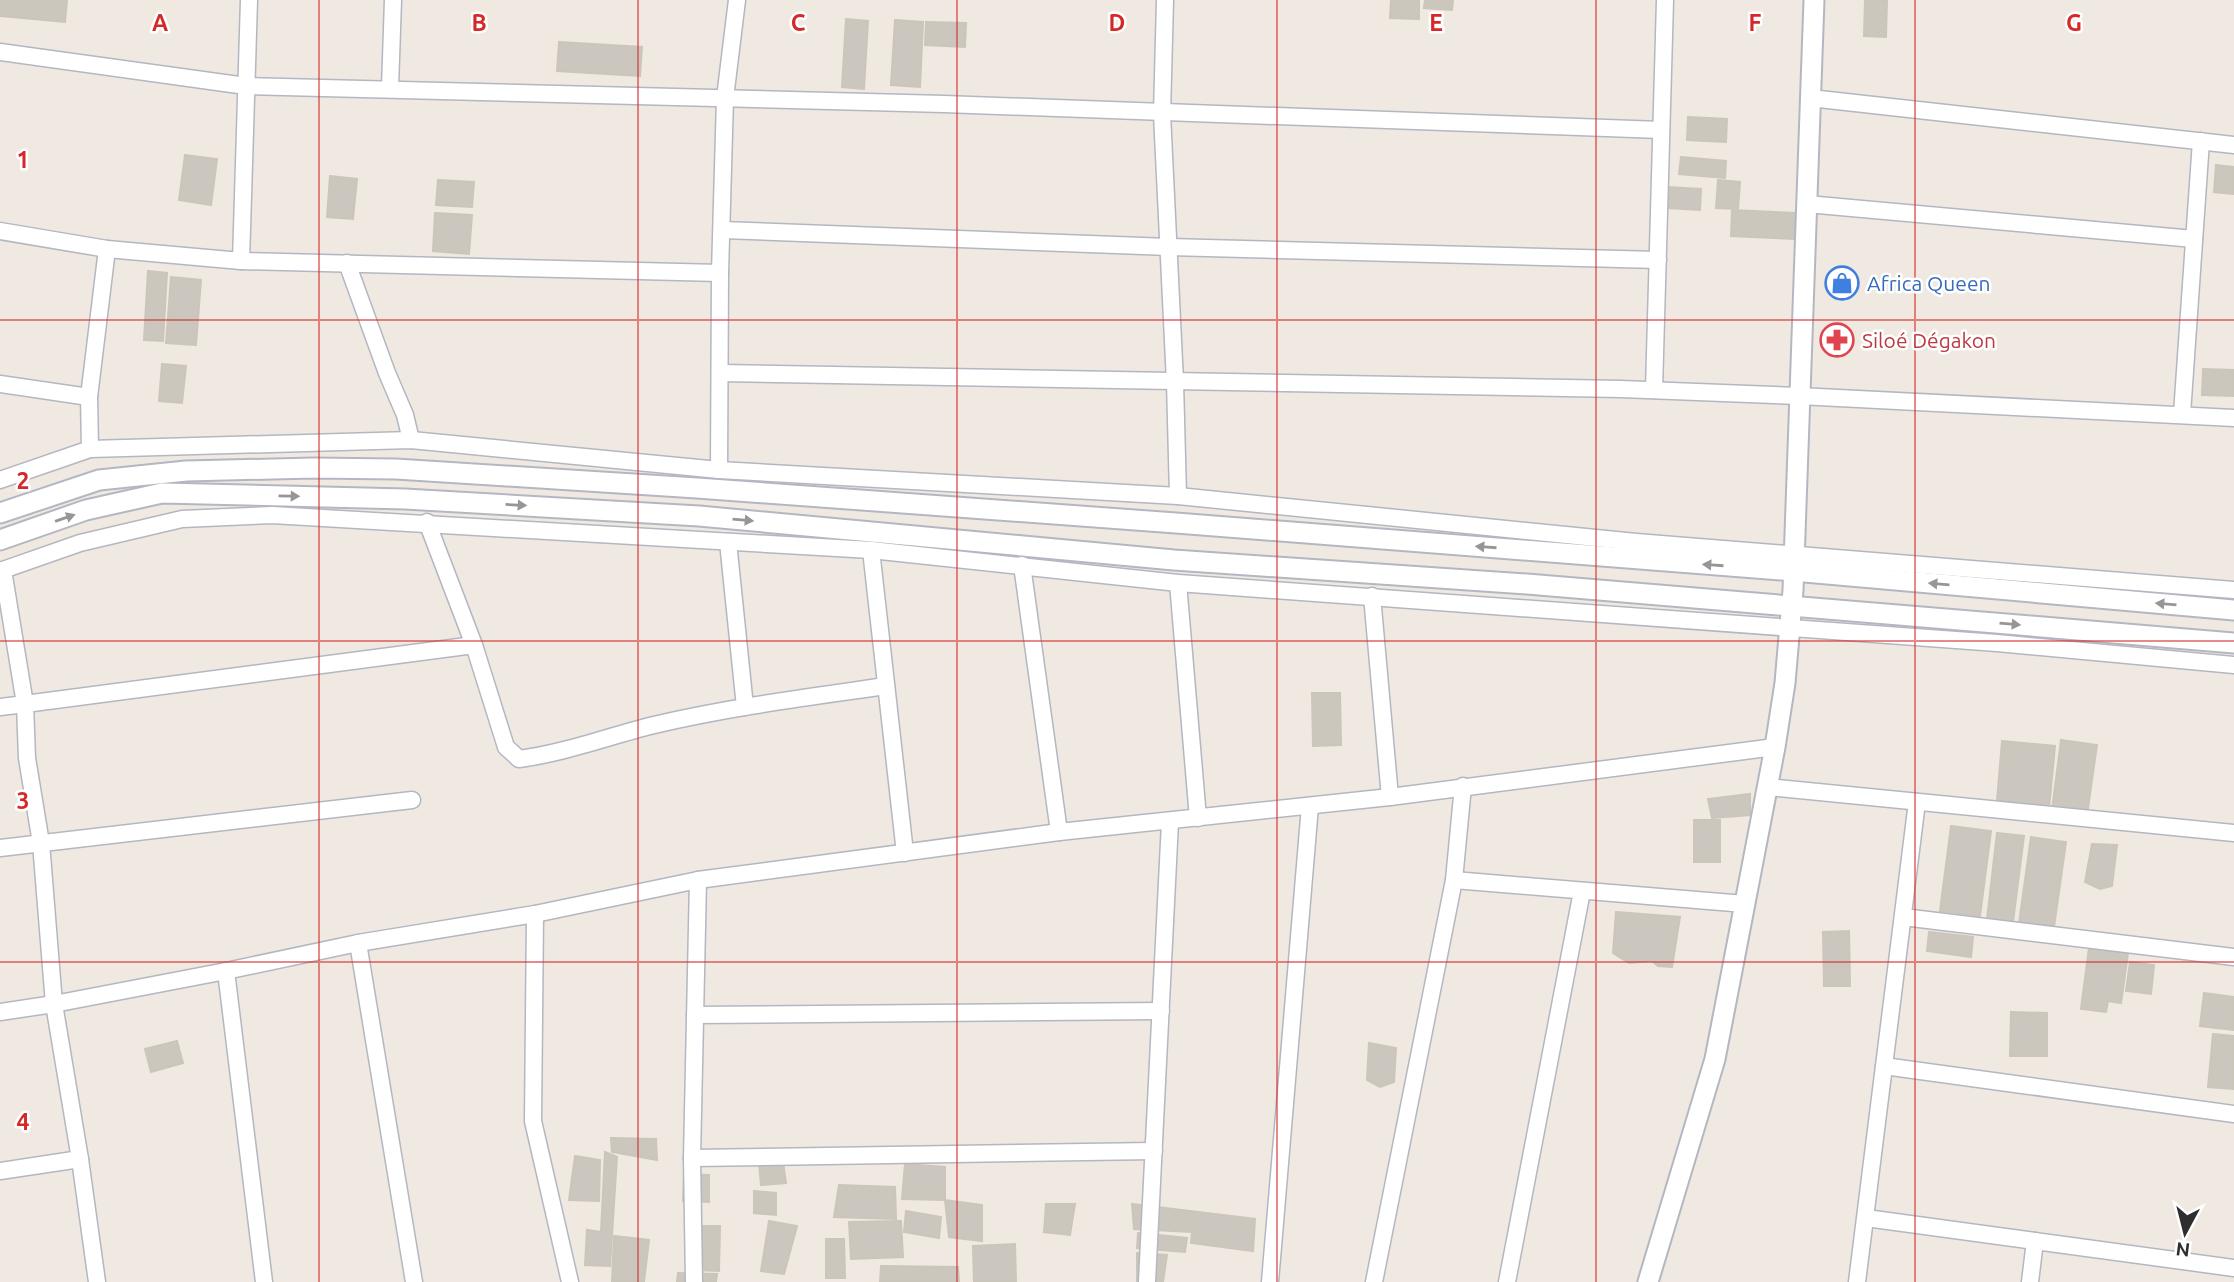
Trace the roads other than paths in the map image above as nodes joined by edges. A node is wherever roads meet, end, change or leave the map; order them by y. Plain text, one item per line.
1 (249, 0) edge
2 (393, 0) edge
3 (737, 0) edge
4 (1165, 0) edge
5 (1665, 0) edge
6 (1814, 0) edge
7 (0, 52) edge
8 (246, 86) junction
9 (390, 88) junction
10 (725, 98) junction
11 (1810, 98) junction
12 (1162, 114) junction
13 (1661, 130) junction
14 (2201, 141) junction
15 (2234, 145) edge
16 (1807, 204) junction
17 (722, 230) junction
18 (0, 231) edge
19 (2194, 239) junction
20 (1170, 247) junction
21 (107, 249) junction
22 (1658, 260) junction
23 (241, 261) junction
24 (347, 263) junction
25 (720, 273) junction
26 (720, 373) junction
27 (1175, 382) junction
28 (0, 384) edge
29 (1654, 390) junction
30 (1799, 396) junction
31 (89, 397) junction
32 (2182, 414) junction
33 (2234, 418) edge
34 (411, 440) junction
35 (90, 449) junction
36 (719, 470) junction
37 (0, 480) edge
38 (1178, 496) junction
39 (0, 513) edge
40 (427, 522) junction
41 (0, 540) edge
42 (728, 542) junction
43 (871, 550) junction
44 (1794, 563) junction
45 (1023, 565) junction
46 (2, 571) edge
47 (1178, 583) junction
48 (2234, 590) edge
49 (1372, 596) junction
50 (1792, 606) junction
51 (2234, 610) edge
52 (1789, 628) junction
53 (2234, 643) edge
54 (474, 645) junction
55 (2234, 665) edge
56 (886, 686) junction
57 (25, 704) junction
58 (0, 707) edge
59 (745, 707) junction
60 (1775, 747) junction
61 (1463, 786) junction
62 (1768, 787) junction
63 (1390, 797) junction
64 (412, 800) dead end
65 (1917, 802) junction
66 (1310, 806) junction
67 (1198, 818) junction
68 (1170, 822) junction
69 (1059, 832) junction
70 (2234, 833) edge
71 (41, 843) junction
72 (0, 848) edge
73 (905, 853) junction
74 (698, 880) junction
75 (1454, 880) junction
76 (1582, 891) junction
77 (1745, 905) junction
78 (535, 914) junction
79 (1903, 917) junction
80 (358, 943) junction
81 (2234, 957) edge
82 (226, 971) junction
83 (54, 1004) junction
84 (1161, 1011) junction
85 (0, 1012) edge
86 (695, 1015) junction
87 (1884, 1066) junction
88 (2234, 1114) edge
89 (1154, 1151) junction
90 (80, 1158) junction
91 (692, 1158) junction
92 (0, 1171) edge
93 (1866, 1219) junction
94 (2035, 1241) junction
95 (2234, 1268) edge
96 (2211, 1274) edge
97 (97, 1282) edge
98 (264, 1282) edge
99 (414, 1282) edge
100 (570, 1282) edge
101 (694, 1282) edge
102 (1147, 1282) edge
103 (1270, 1282) edge
104 (1374, 1282) edge
105 (1507, 1282) edge
106 (1648, 1282) edge
107 (1857, 1282) edge
108 (2030, 1282) edge

1 - 8 street
2 - 9 street
3 - 10 street
4 - 12 street
5 - 13 street
6 - 11 street
7 - 8 street
8 - 9 street
8 - 23 street
9 - 10 street
10 - 12 street
10 - 17 street
11 - 14 street
11 - 16 street
12 - 13 street
12 - 20 street
13 - 22 street
14 - 15 street
14 - 19 street
16 - 19 street
16 - 30 street
17 - 20 street
17 - 25 street
18 - 21 street
19 - 32 street
20 - 22 street
20 - 27 street
21 - 23 street
21 - 31 street
22 - 29 street
23 - 24 street
24 - 25 street
24 - 34 street
25 - 26 street
26 - 27 street
26 - 36 street
27 - 29 street
27 - 38 street
28 - 31 street
29 - 30 street
30 - 32 street
30 - 44 street
31 - 35 street
32 - 33 street
34 - 35 street
34 - 36 street
35 - 37 street
36 - 38 street
38 - 44 street
44 -> 39 street
40 - 42 street
40 - 46 street
40 - 54 street
41 -> 50 street
42 - 43 street
42 - 59 street
43 - 45 street
43 - 56 street
44 - 48 street
44 - 50 street
51 -> 44 street
45 - 47 street
45 - 69 street
46 - 57 street
47 - 49 street
47 - 67 street
49 - 52 street
49 - 63 street
50 - 52 street
50 -> 53 street
52 - 55 street
52 - 60 street
54 - 57 street
54 - 59 street
56 - 59 street
56 - 73 street
57 - 58 street
57 - 71 street
60 - 61 street
60 - 62 street
61 - 63 street
61 - 75 street
62 - 65 street
62 - 77 street
63 - 66 street
64 - 71 street
65 - 70 street
65 - 79 street
66 - 67 street
66 - 103 street
67 - 68 street
68 - 69 street
68 - 84 street
69 - 73 street
71 - 72 street
71 - 83 street
73 - 74 street
74 - 78 street
74 - 86 street
75 - 76 street
75 - 104 street
76 - 77 street
76 - 105 street
77 - 106 street
78 - 80 street
78 - 100 street
79 - 81 street
79 - 87 street
80 - 82 street
80 - 99 street
82 - 83 street
82 - 98 street
83 - 85 street
83 - 90 street
84 - 86 street
84 - 89 street
86 - 91 street
87 - 88 street
87 - 93 street
89 - 91 street
89 - 102 street
90 - 92 street
90 - 97 street
91 - 101 street
93 - 94 street
93 - 107 street
94 - 96 street
94 - 108 street
95 - 96 street

